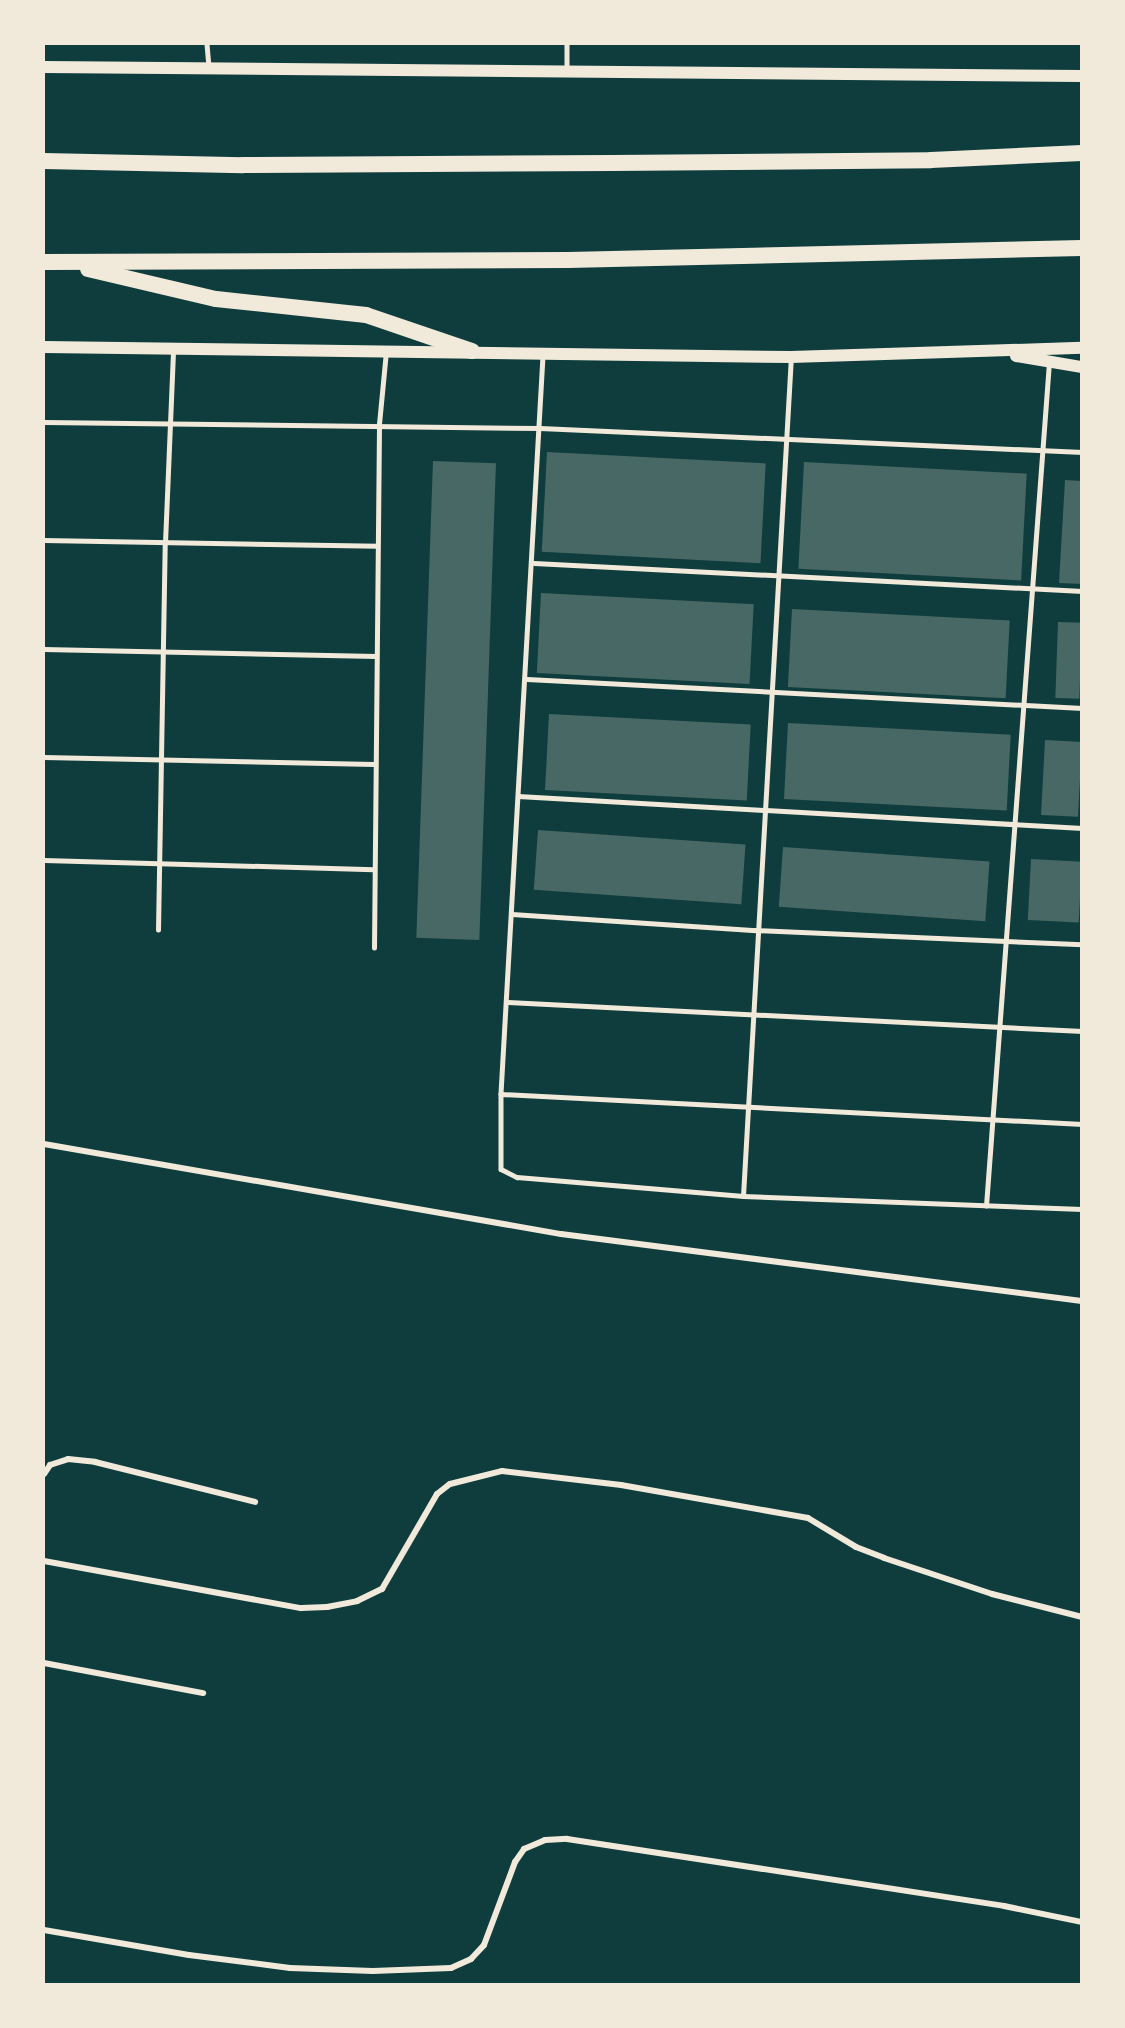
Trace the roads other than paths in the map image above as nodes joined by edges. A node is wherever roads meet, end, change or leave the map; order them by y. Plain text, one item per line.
1 (207, 44) edge
2 (567, 44) edge
3 (44, 67) edge
4 (1082, 69) edge
5 (209, 71) junction
6 (567, 72) junction
7 (1062, 76) junction
8 (1082, 76) edge
9 (1082, 153) edge
10 (44, 161) edge
11 (1082, 248) edge
12 (44, 262) edge
13 (65, 263) junction
14 (44, 347) edge
15 (1082, 348) edge
16 (173, 350) junction
17 (386, 351) junction
18 (472, 351) junction
19 (997, 352) junction
20 (543, 354) junction
21 (791, 357) junction
22 (1049, 363) junction
23 (1082, 368) edge
24 (44, 422) edge
25 (169, 422) junction
26 (379, 424) junction
27 (540, 428) junction
28 (789, 437) junction
29 (1044, 450) junction
30 (1082, 452) edge
31 (44, 540) edge
32 (165, 543) junction
33 (377, 546) junction
34 (534, 562) junction
35 (779, 574) junction
36 (1035, 589) junction
37 (1082, 591) edge
38 (44, 649) edge
39 (162, 653) junction
40 (376, 656) junction
41 (527, 679) junction
42 (770, 692) junction
43 (1023, 706) junction
44 (1082, 708) edge
45 (44, 757) edge
46 (160, 760) junction
47 (374, 764) junction
48 (518, 796) junction
49 (766, 810) junction
50 (1015, 824) junction
51 (1082, 828) edge
52 (44, 860) edge
53 (159, 862) junction
54 (373, 869) junction
55 (512, 914) junction
56 (158, 930) dead end
57 (755, 930) junction
58 (1008, 940) junction
59 (1082, 944) edge
60 (374, 948) dead end
61 (508, 1002) junction
62 (750, 1014) junction
63 (1001, 1027) junction
64 (1082, 1031) edge
65 (501, 1094) junction
66 (745, 1108) junction
67 (991, 1122) junction
68 (1082, 1124) edge
69 (44, 1144) edge
70 (743, 1196) junction
71 (986, 1206) junction
72 (1082, 1209) edge
73 (1082, 1301) edge
74 (44, 1474) edge
75 (255, 1502) dead end
76 (44, 1561) edge
77 (1082, 1617) edge
78 (44, 1663) edge
79 (203, 1693) dead end
80 (1082, 1922) edge
81 (44, 1930) edge

1 - 5 lane
2 - 6 lane
3 - 5 main road
4 - 7 main road
5 - 6 main road
6 - 7 main road
7 - 8 main road
9 - 10 highway
11 - 13 highway
12 - 13 highway
13 - 18 highway
14 - 16 main road
15 - 19 main road
16 - 17 main road
16 - 25 lane
17 - 18 main road
17 - 26 lane
18 - 20 main road
19 - 21 main road
19 - 22 main road
20 - 21 main road
20 - 27 lane
21 - 28 lane
22 - 23 main road
22 - 29 lane
24 - 25 lane
25 - 26 lane
25 - 32 lane
26 - 27 lane
26 - 33 lane
27 - 28 lane
27 - 34 lane
28 - 29 lane
28 - 35 lane
29 - 30 lane
29 - 36 lane
31 - 32 lane
32 - 33 lane
32 - 39 lane
33 - 40 lane
34 - 35 lane
34 - 41 lane
35 - 36 lane
35 - 42 lane
36 - 37 lane
36 - 43 lane
38 - 39 lane
39 - 40 lane
39 - 46 lane
40 - 47 lane
41 - 42 lane
41 - 48 lane
42 - 43 lane
42 - 49 lane
43 - 44 lane
43 - 50 lane
45 - 46 lane
46 - 47 lane
46 - 53 lane
47 - 54 lane
48 - 49 lane
48 - 55 lane
49 - 50 lane
49 - 57 lane
50 - 51 lane
50 - 58 lane
52 - 53 lane
53 - 54 lane
53 - 56 lane
54 - 60 lane
55 - 57 lane
55 - 61 lane
57 - 58 lane
57 - 62 lane
58 - 59 lane
58 - 63 lane
61 - 62 lane
61 - 65 lane
62 - 63 lane
62 - 66 lane
63 - 64 lane
63 - 67 lane
65 - 66 lane
65 - 70 lane
66 - 67 lane
66 - 70 lane
67 - 68 lane
67 - 71 lane
69 - 73 street
70 - 71 lane
71 - 72 lane
74 - 75 street
76 - 77 street
78 - 79 street
80 - 81 street

